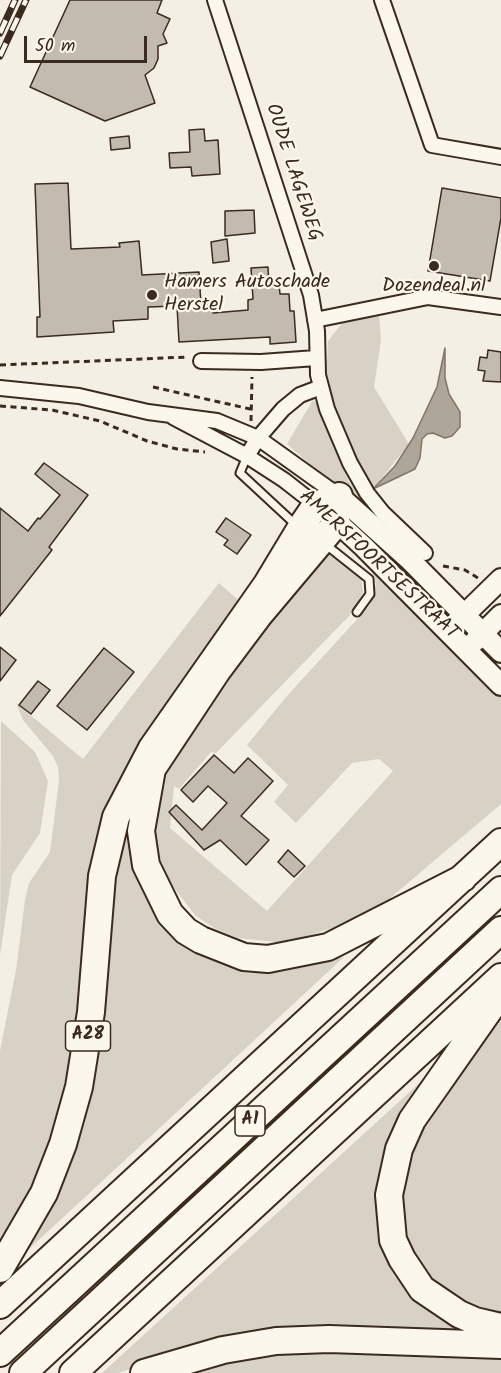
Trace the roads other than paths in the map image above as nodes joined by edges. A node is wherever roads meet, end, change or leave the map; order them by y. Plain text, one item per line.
1 (215, 0) edge
2 (382, 0) edge
3 (501, 157) edge
4 (501, 307) edge
5 (315, 320) junction
6 (316, 358) junction
7 (201, 361) road end
8 (321, 387) junction
9 (0, 388) edge
10 (169, 415) junction
11 (258, 438) junction
12 (247, 456) junction
13 (328, 500) junction
14 (336, 521) junction
15 (311, 535) junction
16 (425, 554) road end
17 (496, 584) edge
18 (357, 612) dead end
19 (465, 614) junction
20 (501, 615) edge
21 (447, 631) junction
22 (483, 633) junction
23 (466, 650) junction
24 (501, 652) edge
25 (501, 685) edge
26 (501, 842) edge
27 (463, 878) junction
28 (501, 890) edge
29 (501, 930) edge
30 (501, 977) edge
31 (501, 993) edge
32 (0, 1269) edge
33 (0, 1305) edge
34 (501, 1327) edge
35 (501, 1345) edge
36 (0, 1353) edge
37 (23, 1373) edge
38 (73, 1373) edge
39 (144, 1373) edge

1 - 5 street, OUDE LAGEWEG
2 - 3 street
4 - 5 street
5 - 6 street, OUDE LAGEWEG
6 - 7 street
6 - 8 street, OUDE LAGEWEG
8 - 11 street
8 - 16 street, AMERSFOORTSESTRAAT
9 - 10 street, AMERSFOORTSESTRAAT
10 - 11 street, AMERSFOORTSESTRAAT
10 - 12 street, AMERSFOORTSESTRAAT
11 - 12 street
11 - 13 street, AMERSFOORTSESTRAAT
12 - 13 street, AMERSFOORTSESTRAAT
12 - 15 lane, AMERSFOORTSESTRAAT
13 - 14 highway, A28
13 - 15 highway, A28
13 - 19 main road, AMERSFOORTSESTRAAT
14 - 15 highway, A28
14 - 21 main road, AMERSFOORTSESTRAAT
15 - 18 lane, AMERSFOORTSESTRAAT
15 - 27 highway, A28
15 - 32 highway, A28
17 - 19 main road
19 - 21 main road
19 - 22 main road, AMERSFOORTSESTRAAT
20 - 22 main road
21 - 23 main road, AMERSFOORTSESTRAAT
22 - 23 main road
22 - 24 main road, AMERSFOORTSESTRAAT
23 - 25 main road, AMERSFOORTSESTRAAT
26 - 27 highway, A28
27 - 33 highway, A28
28 - 36 highway, A1
29 - 37 highway, A1
30 - 38 highway
31 - 34 highway
35 - 39 highway

